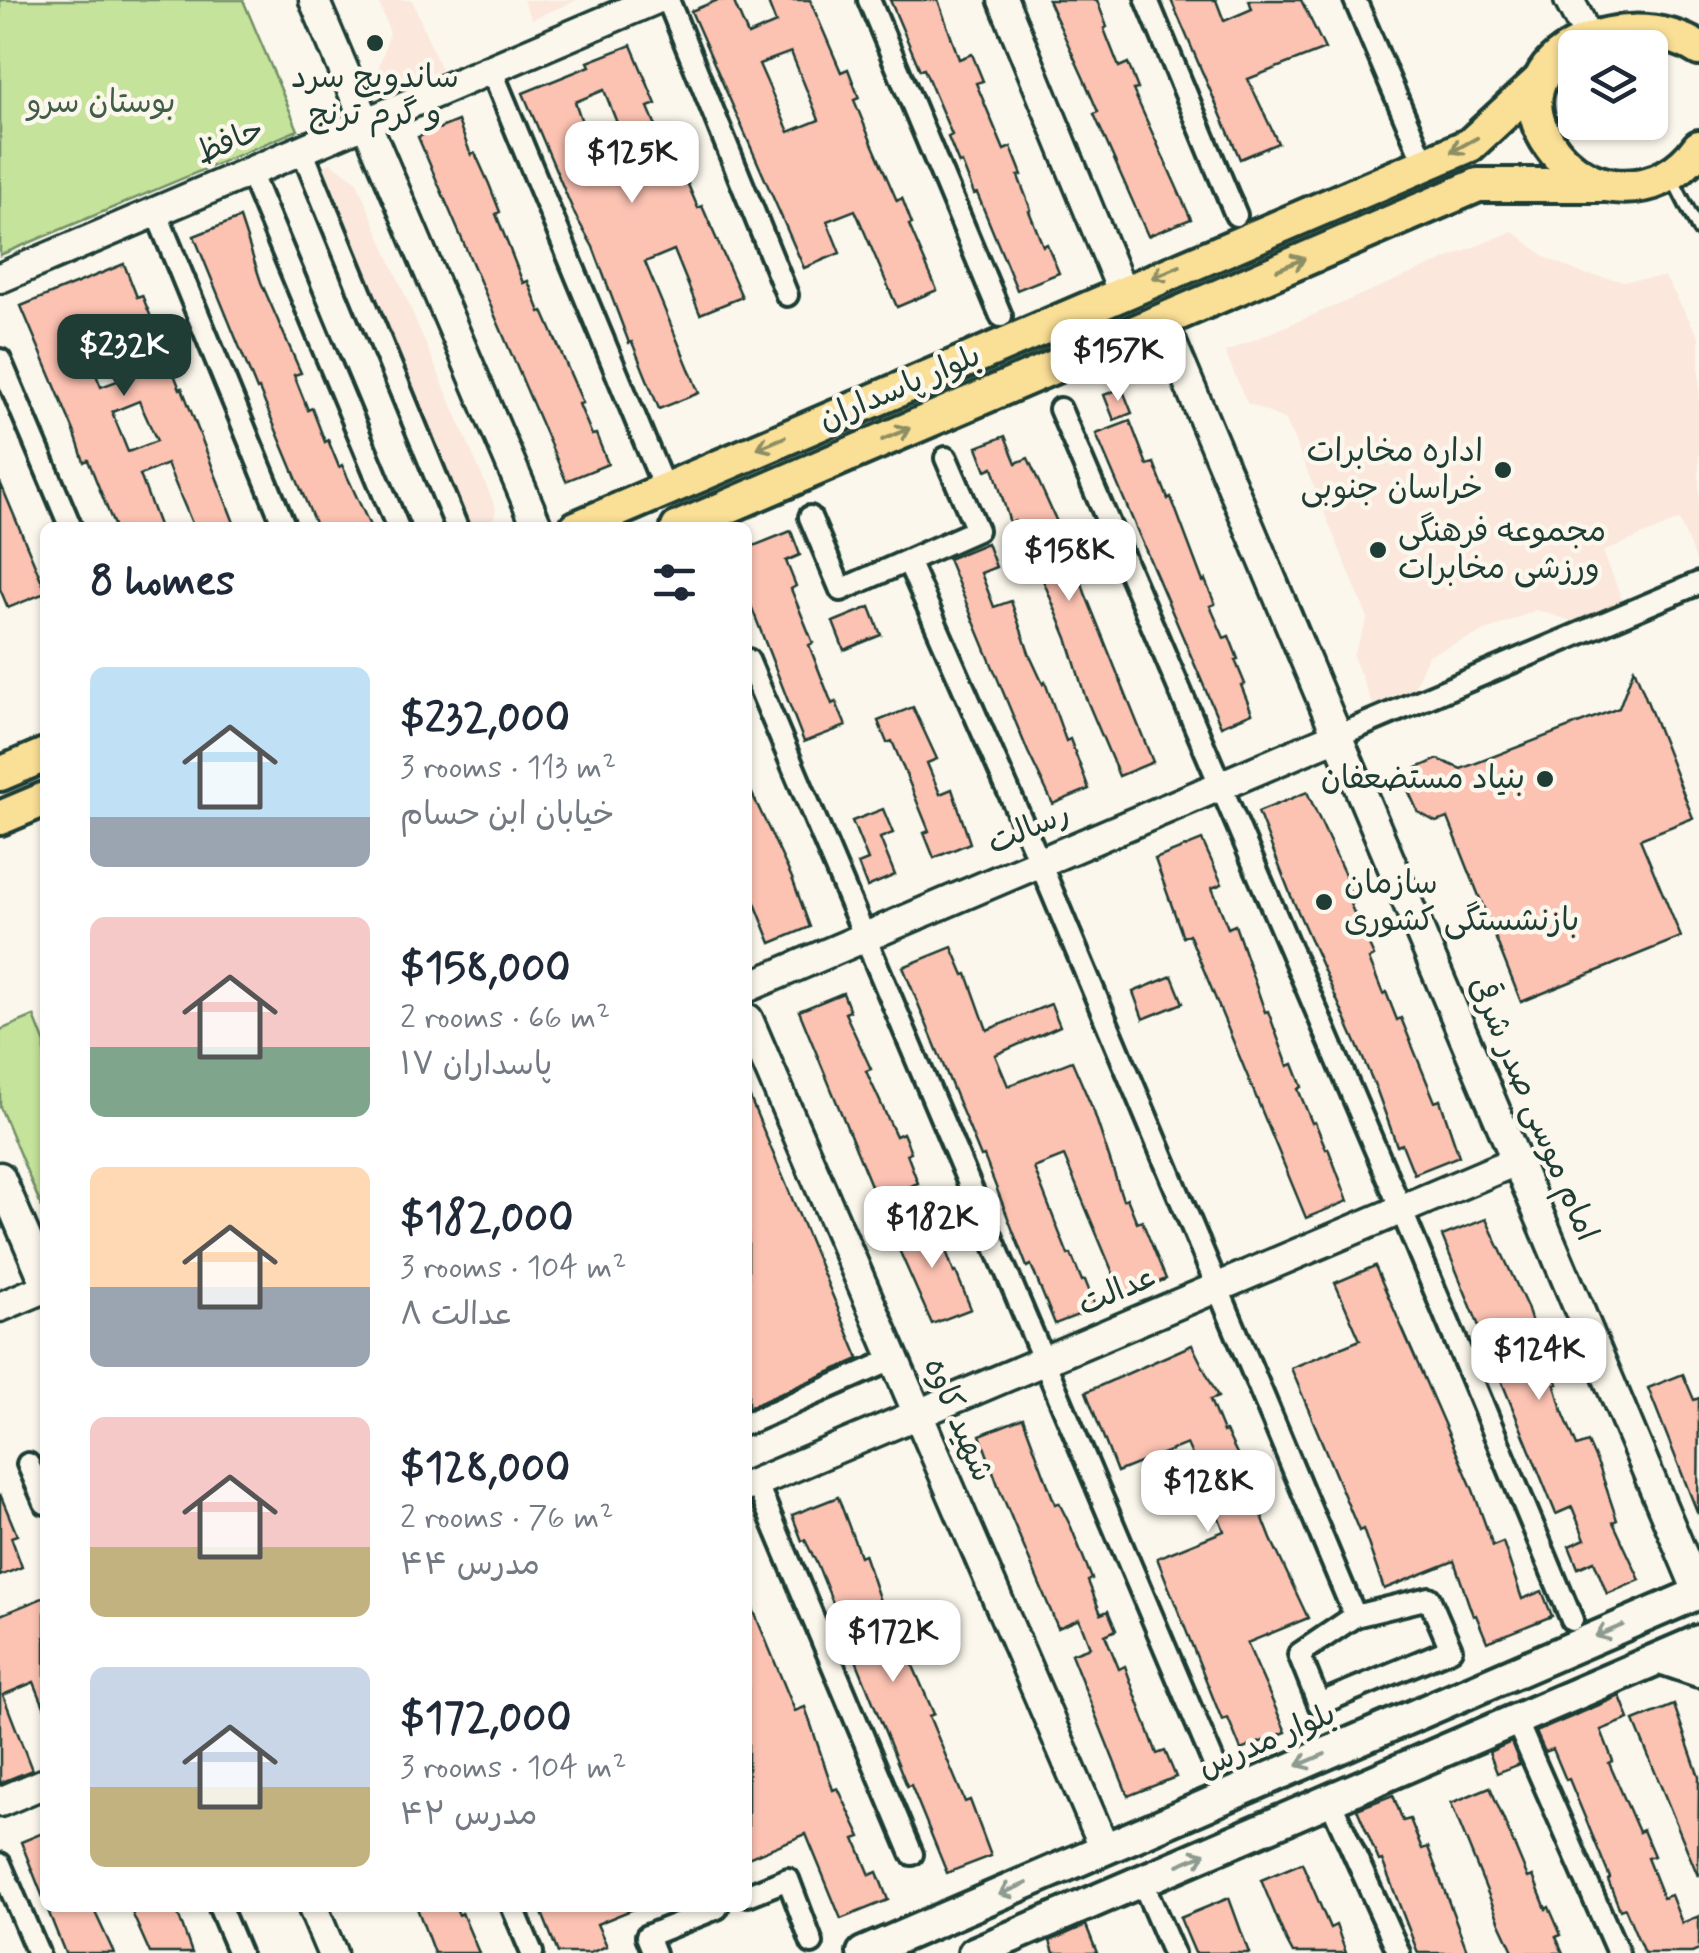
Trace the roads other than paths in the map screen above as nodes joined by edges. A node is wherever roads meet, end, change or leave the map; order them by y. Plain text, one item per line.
1 (314, 0) edge
2 (654, 0) edge
3 (668, 0) edge
4 (869, 0) edge
5 (1003, 0) edge
6 (1355, 0) edge
7 (1151, 10) edge
8 (1574, 11) edge
9 (1648, 12) junction
10 (1699, 12) edge
11 (1699, 49) edge
12 (491, 70) junction
13 (1538, 82) junction
14 (366, 122) junction
15 (1699, 148) edge
16 (302, 150) junction
17 (1424, 162) junction
18 (250, 172) junction
19 (1670, 176) junction
20 (1603, 184) junction
21 (156, 212) junction
22 (1236, 215) dead end
23 (1699, 231) edge
24 (0, 278) edge
25 (1122, 291) junction
26 (787, 295) dead end
27 (1000, 316) dead end
28 (1162, 320) junction
29 (0, 360) edge
30 (1060, 410) dead end
31 (946, 458) dead end
32 (664, 490) junction
33 (810, 516) dead end
34 (68, 522) edge
35 (284, 522) edge
36 (396, 522) edge
37 (455, 522) edge
38 (535, 522) edge
39 (590, 522) edge
40 (696, 522) edge
41 (908, 561) junction
42 (1699, 582) edge
43 (752, 670) edge
44 (1337, 736) junction
45 (40, 757) edge
46 (0, 774) edge
47 (1219, 786) junction
48 (40, 801) edge
49 (0, 818) edge
50 (1040, 863) junction
51 (863, 938) junction
52 (752, 986) edge
53 (752, 1027) edge
54 (1516, 1160) junction
55 (0, 1177) edge
56 (1401, 1209) junction
57 (40, 1273) edge
58 (1219, 1286) junction
59 (40, 1287) edge
60 (0, 1307) edge
61 (894, 1359) junction
62 (1042, 1362) junction
63 (918, 1414) junction
64 (752, 1421) edge
65 (28, 1464) dead end
66 (752, 1484) edge
67 (40, 1492) edge
68 (1699, 1593) edge
69 (1355, 1616) junction
70 (1572, 1620) dead end
71 (1699, 1641) edge
72 (1661, 1658) junction
73 (1699, 1671) edge
74 (1516, 1720) junction
75 (1217, 1771) dead end
76 (40, 1785) edge
77 (1330, 1800) junction
78 (0, 1802) edge
79 (1104, 1849) junction
80 (912, 1854) dead end
81 (0, 1864) edge
82 (1142, 1881) junction
83 (752, 1893) edge
84 (222, 1912) edge
85 (315, 1912) edge
86 (516, 1912) edge
87 (707, 1912) edge
88 (812, 1943) dead end
89 (1615, 1946) edge
90 (38, 1953) edge
91 (239, 1953) edge
92 (332, 1953) edge
93 (532, 1953) edge
94 (654, 1953) edge
95 (863, 1953) edge
96 (974, 1953) edge
97 (1173, 1953) edge
98 (1399, 1953) edge

1 - 14 street
2 - 12 street, حافظ
3 - 26 street
4 - 27 street
5 - 25 street
6 - 17 street
7 - 22 street
8 - 9 main road
8 - 13 main road
9 - 10 main road
9 - 11 main road
12 - 14 street, حافظ
12 - 32 street
13 -> 17 main road, بلوار پاسداران
13 - 20 main road
14 - 16 street, حافظ
14 - 38 street
15 - 19 main road
16 - 18 street, حافظ
16 - 37 street
17 -> 25 main road, بلوار پاسداران
18 - 21 street, حافظ
18 - 36 street
19 - 20 main road, بلوار پاسداران
19 - 23 lane
28 -> 20 main road, بلوار پاسداران
21 - 24 street, حافظ
21 - 35 street
25 -> 32 main road, بلوار پاسداران
40 -> 28 main road, بلوار پاسداران
28 - 44 street, امام موسی صدر شرقی
29 - 34 street
30 - 47 street
31 - 41 street
32 - 39 main road, بلوار پاسداران
33 - 41 street
41 - 50 street
42 - 44 street
43 - 51 street
44 - 47 street, رسالت
44 - 54 street, امام موسی صدر شرقی
45 - 46 main road
47 - 50 street, رسالت
47 - 56 street
48 - 49 main road
50 - 51 street, رسالت
50 - 58 street
51 - 52 street, رسالت
51 - 62 street
53 - 61 street, شهید کاوه
54 - 56 street, عدالت
54 - 68 street, امام موسی صدر شرقی
55 - 57 street
56 - 58 street, عدالت
56 - 70 street
58 - 62 street, عدالت
58 - 69 street
59 - 60 street
61 - 63 street, شهید کاوه
61 - 64 street
62 - 63 street, عدالت
62 - 75 street
63 - 66 street, عدالت
63 - 79 street, شهید کاوه
65 - 67 street
66 - 80 street
68 -> 79 main road, بلوار مدرس
69 - 69 street
71 - 72 main road
72 - 73 main road
72 - 74 main road
74 - 77 main road
74 - 89 street
76 - 78 street
82 -> 77 main road
77 - 98 street
79 -> 95 main road, بلوار مدرس
81 - 90 street
82 - 96 main road
82 - 97 street
83 - 88 street
84 - 91 street
85 - 92 street
86 - 93 street
87 - 94 street

